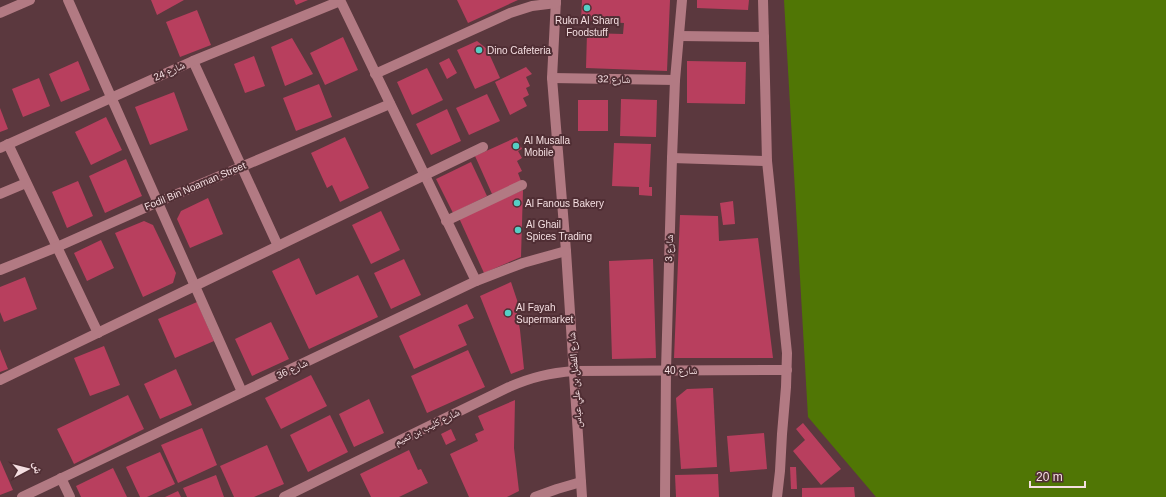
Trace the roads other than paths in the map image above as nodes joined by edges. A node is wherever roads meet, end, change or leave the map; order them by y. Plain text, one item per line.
1 (30, 0) edge
2 (68, 0) edge
3 (682, 0) edge
4 (763, 0) edge
5 (340, 1) edge
6 (556, 2) edge
7 (0, 13) edge
8 (679, 36) junction
9 (764, 38) junction
10 (193, 61) junction
11 (375, 74) junction
12 (552, 78) junction
13 (675, 80) junction
14 (111, 97) junction
15 (390, 104) junction
16 (4, 146) edge
17 (483, 146) dead end
18 (672, 158) junction
19 (767, 161) junction
20 (241, 166) junction
21 (424, 175) junction
22 (26, 183) junction
23 (522, 185) dead end
24 (0, 194) edge
25 (158, 202) junction
26 (446, 221) junction
27 (278, 246) junction
28 (57, 247) junction
29 (566, 251) junction
30 (0, 270) edge
31 (476, 282) junction
32 (195, 286) junction
33 (98, 333) junction
34 (666, 370) junction
35 (787, 370) junction
36 (574, 371) junction
37 (0, 380) edge
38 (242, 392) junction
39 (61, 478) junction
40 (581, 482) junction
41 (22, 497) edge
42 (70, 497) edge
43 (284, 497) edge
44 (535, 497) edge
45 (582, 497) edge
46 (665, 497) edge
47 (777, 497) edge

1 - 7 street
2 - 14 street
3 - 8 street, شارع 3
4 - 9 street
5 - 10 street, شارع 24
5 - 11 street
6 - 11 street
6 - 12 street, شارع الفضل بن علي عباس
8 - 9 street
8 - 13 street, شارع 3
9 - 19 street
10 - 14 street, شارع 24
10 - 20 street
11 - 15 street
12 - 13 street, شارع 32
12 - 29 street, شارع الفضل بن علي عباس
13 - 18 street, شارع 3
14 - 16 street, شارع 24
14 - 25 street
15 - 20 street, Fodil Bin Noaman Street
15 - 21 street
16 - 22 street
17 - 21 street
18 - 19 street
18 - 34 street, شارع 3
19 - 35 street
20 - 25 street, Fodil Bin Noaman Street
20 - 27 street
21 - 26 street
21 - 27 street
22 - 24 street
22 - 28 street
23 - 26 street
25 - 28 street, Fodil Bin Noaman Street
25 - 32 street
26 - 31 street
27 - 32 street
28 - 30 street, Fodil Bin Noaman Street
28 - 33 street
29 - 31 street, شارع 36
29 - 36 street, شارع الفضل بن علي عباس
31 - 38 street, شارع 36
32 - 33 street
32 - 38 street
33 - 37 street
34 - 35 street, شارع 40
34 - 36 street, شارع 40
34 - 46 street, شارع 3
35 - 47 street
36 - 40 street, شارع الفضل بن علي عباس
36 - 43 street, شارع كليب بن تميم
38 - 39 street, شارع 36
39 - 41 street, شارع 36
39 - 42 street
40 - 44 street
40 - 45 street, شارع الفضل بن علي عباس

